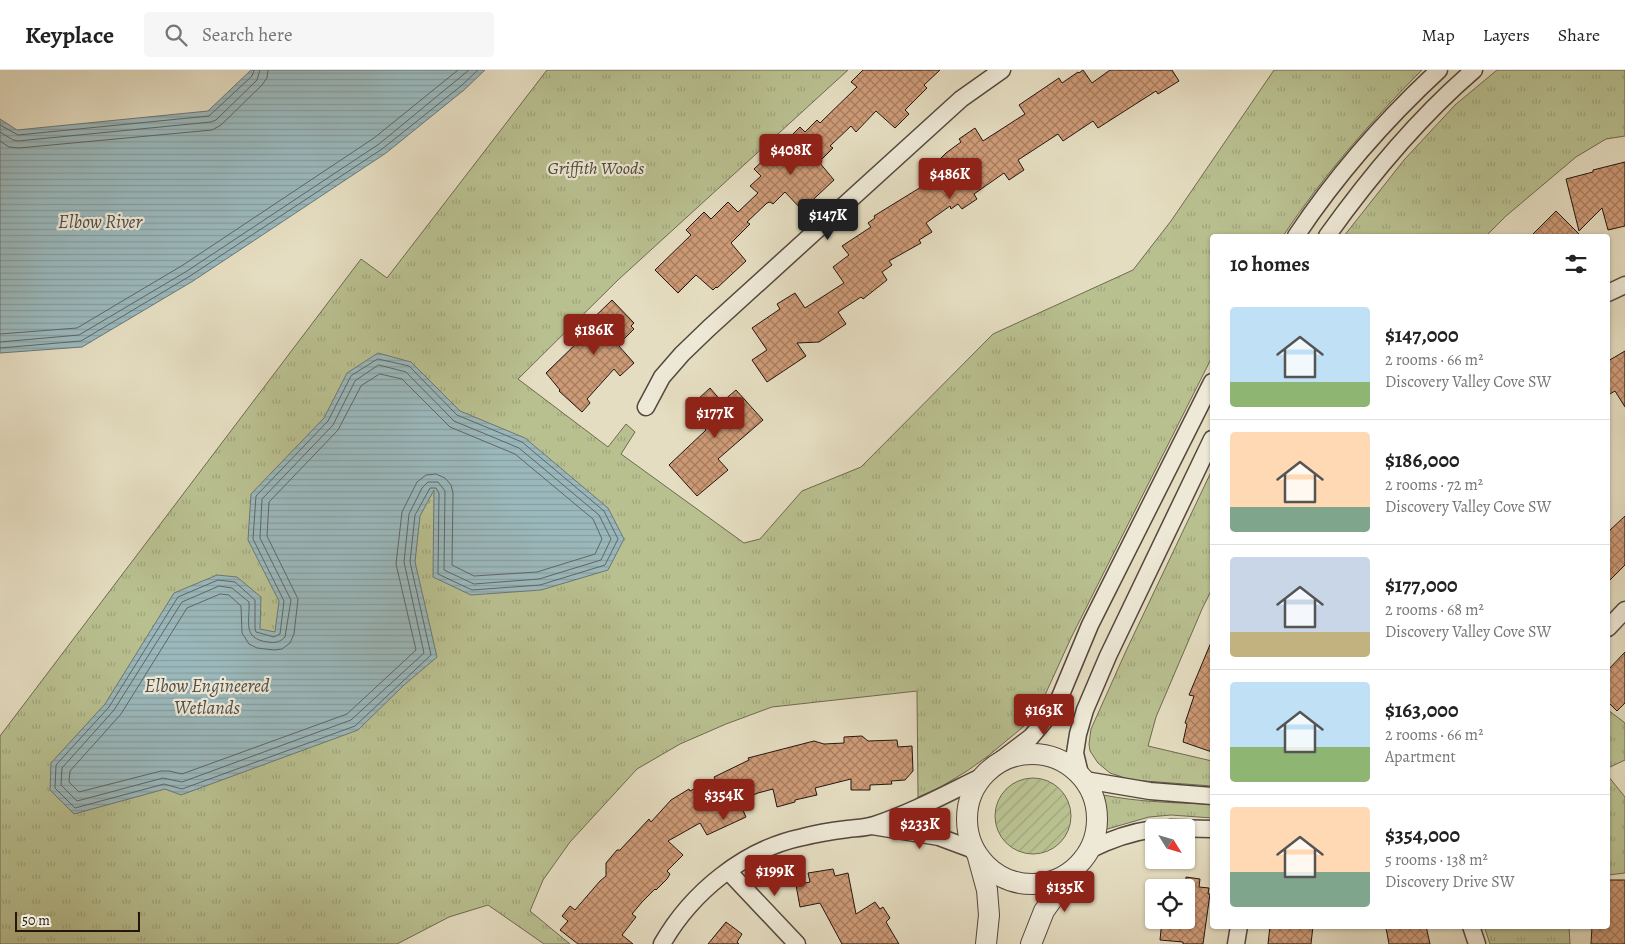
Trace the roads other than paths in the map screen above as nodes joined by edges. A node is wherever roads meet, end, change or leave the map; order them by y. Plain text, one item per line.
1 (1002, 70) edge
2 (1439, 70) edge
3 (1474, 70) edge
4 (1298, 234) edge
5 (1328, 234) edge
6 (1625, 285) edge
7 (1610, 292) edge
8 (1210, 386) edge
9 (646, 407) dead end
10 (1210, 443) edge
11 (1625, 610) edge
12 (1610, 626) edge
13 (998, 762) junction
14 (981, 777) junction
15 (1082, 777) junction
16 (1210, 796) edge
17 (872, 826) junction
18 (1195, 829) edge
19 (1210, 829) edge
20 (1145, 830) edge
21 (1089, 850) junction
22 (976, 854) junction
23 (1074, 870) junction
24 (728, 871) junction
25 (1238, 929) edge
26 (1472, 929) edge
27 (662, 944) edge
28 (797, 944) edge
29 (986, 944) edge
30 (1031, 944) edge
31 (1236, 944) edge
32 (1477, 944) edge

1 - 9 street
2 - 4 street
3 - 5 street
6 - 7 street
8 - 13 street
10 - 15 street
11 - 12 street
13 - 14 street
13 - 15 street
14 - 17 street
14 - 22 street
15 - 16 street
15 - 21 street
17 - 22 street
17 - 24 street
18 - 19 street
20 - 21 street
21 - 23 street
22 - 23 street
22 - 29 street
23 - 30 street
24 - 27 street
24 - 28 street
25 - 31 street
26 - 32 street

